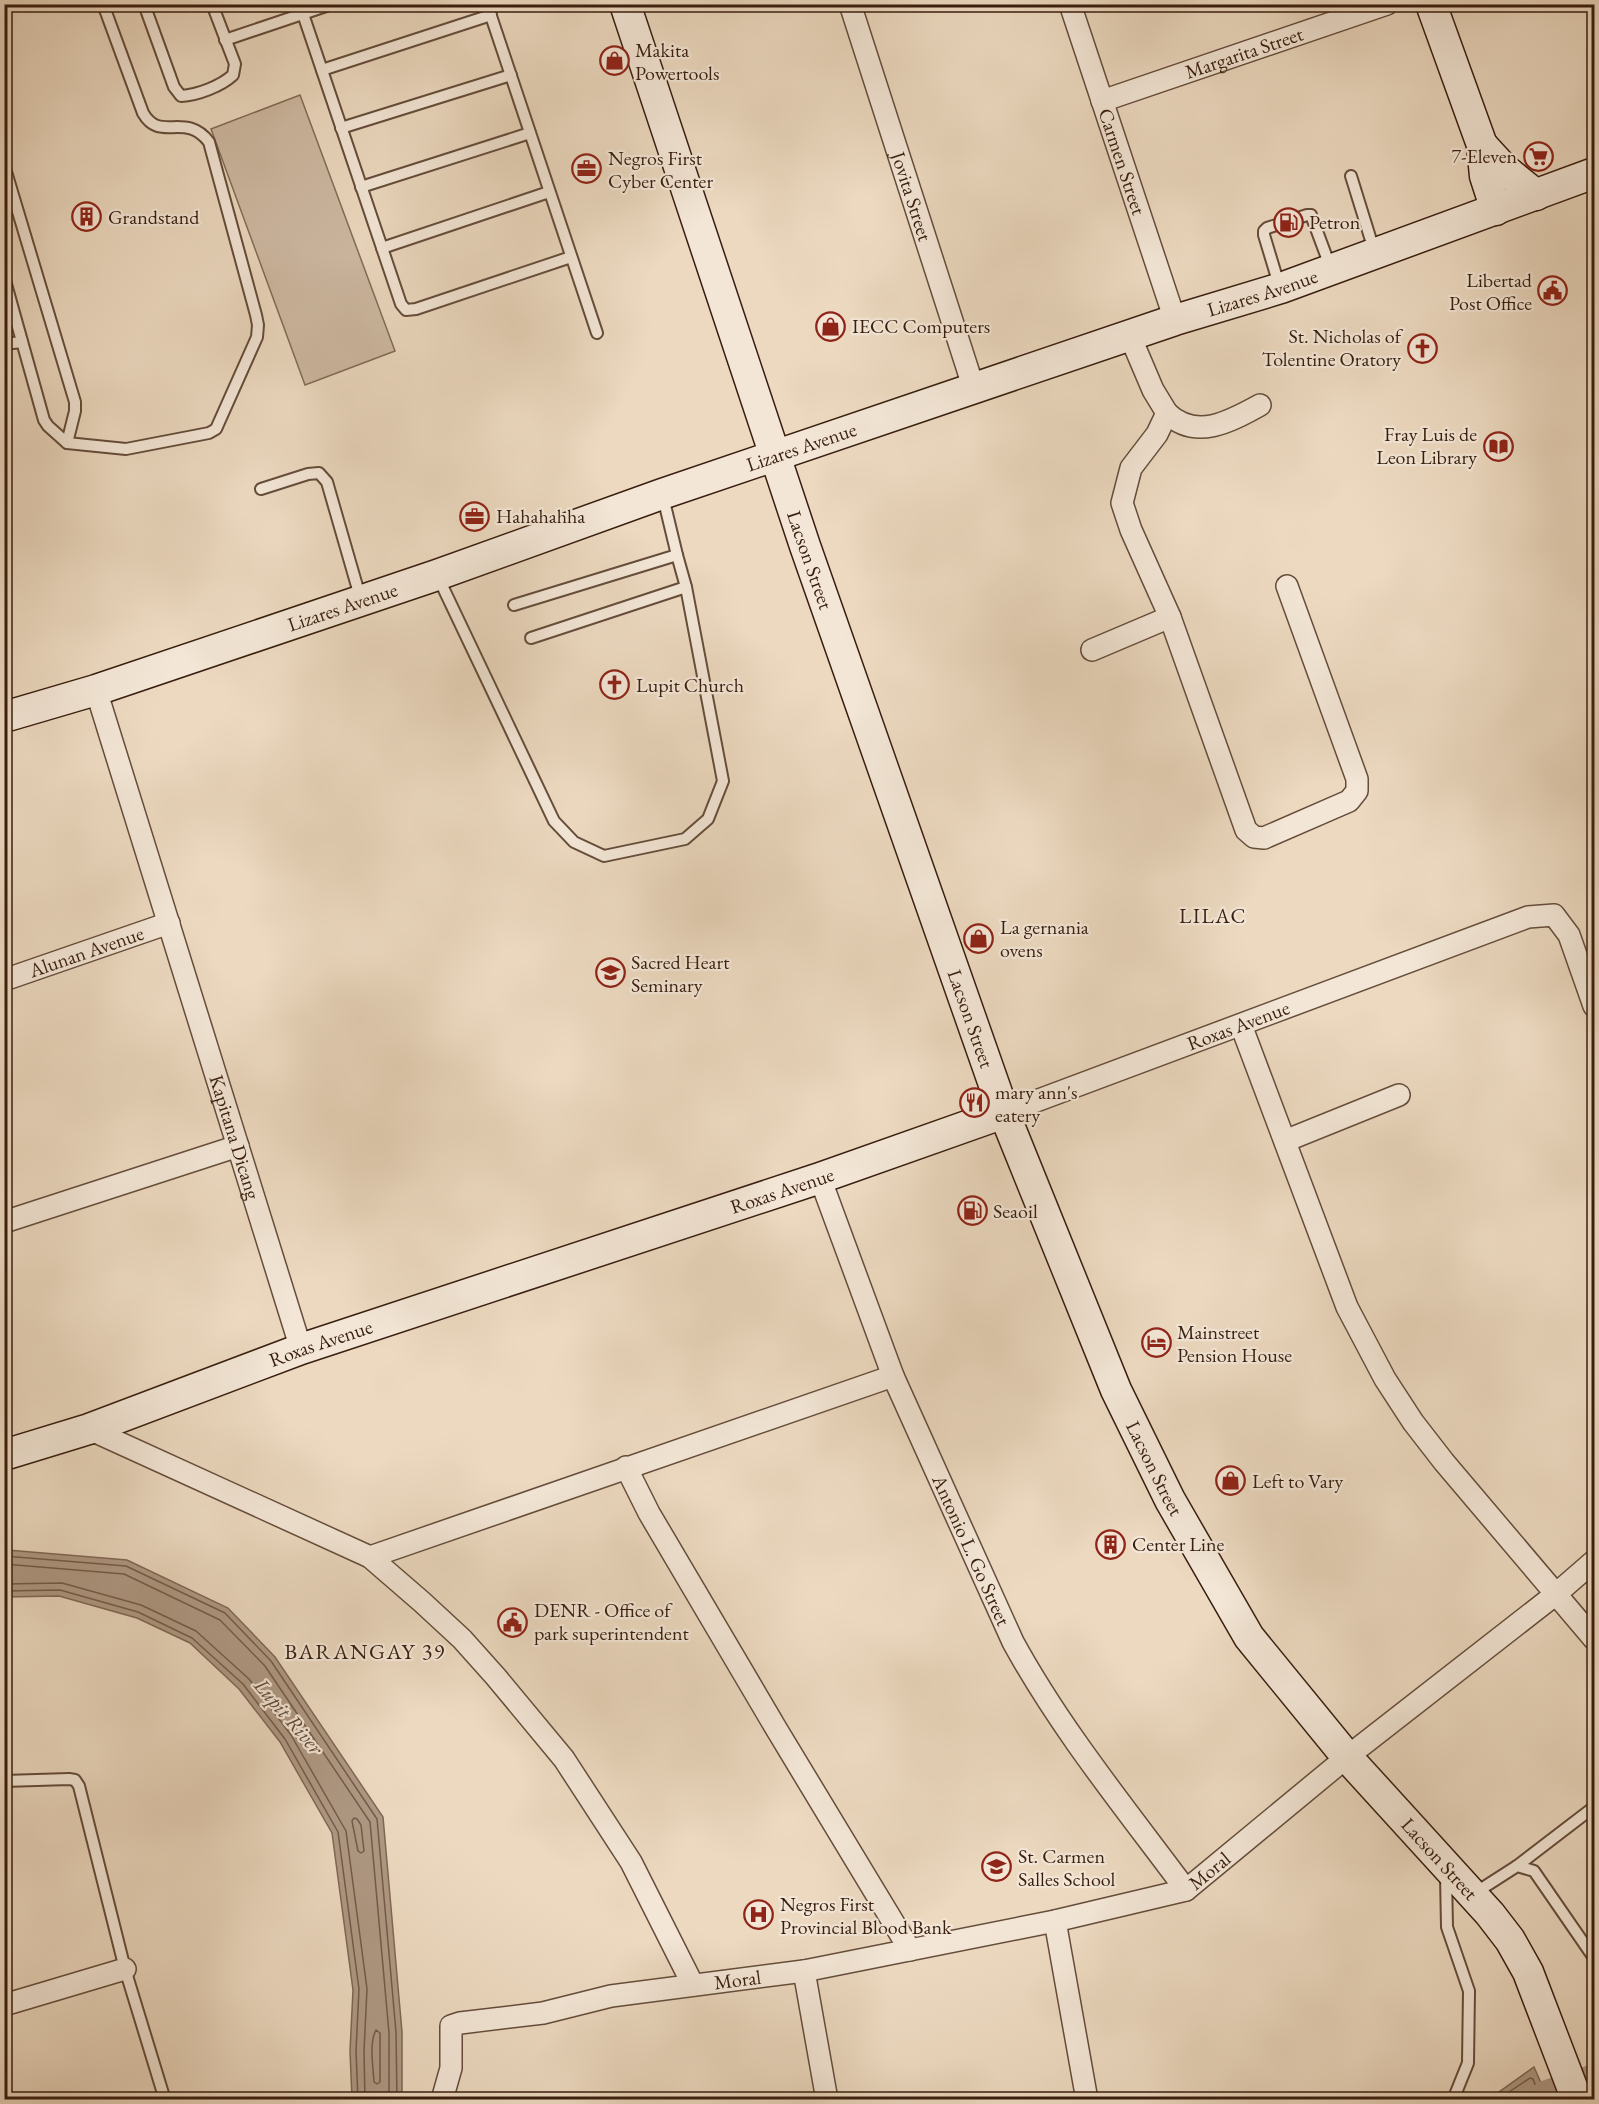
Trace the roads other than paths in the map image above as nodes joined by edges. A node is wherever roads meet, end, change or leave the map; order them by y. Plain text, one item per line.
1 (103, 4) edge
2 (144, 4) edge
3 (212, 4) edge
4 (332, 4) edge
5 (625, 4) edge
6 (850, 4) edge
7 (1070, 4) edge
8 (1387, 4) edge
9 (1431, 4) edge
10 (489, 10) edge
11 (303, 14) junction
12 (225, 40) junction
13 (322, 70) junction
14 (511, 75) junction
15 (1102, 101) junction
16 (341, 128) junction
17 (530, 133) junction
18 (1482, 145) junction
19 (4, 165) edge
20 (1594, 172) edge
21 (1352, 176) dead end
22 (361, 187) junction
23 (549, 192) junction
24 (1536, 195) junction
25 (1496, 210) junction
26 (382, 248) junction
27 (1375, 254) junction
28 (571, 257) junction
29 (1332, 270) junction
30 (4, 277) edge
31 (1281, 288) junction
32 (1175, 320) junction
33 (597, 333) dead end
34 (1130, 336) junction
35 (22, 342) junction
36 (4, 344) edge
37 (974, 389) junction
38 (1260, 405) dead end
39 (1167, 413) junction
40 (67, 443) junction
41 (776, 456) junction
42 (261, 489) dead end
43 (662, 494) junction
44 (677, 555) junction
45 (437, 575) junction
46 (1287, 586) dead end
47 (686, 587) junction
48 (361, 600) junction
49 (514, 605) dead end
50 (1170, 617) junction
51 (531, 638) dead end
52 (1092, 650) dead end
53 (96, 690) junction
54 (4, 717) edge
55 (169, 924) junction
56 (4, 980) edge
57 (1594, 1006) edge
58 (1241, 1025) junction
59 (1399, 1095) dead end
60 (1004, 1113) junction
61 (1285, 1141) junction
62 (238, 1146) junction
63 (820, 1178) junction
64 (4, 1222) edge
65 (301, 1349) junction
66 (893, 1376) junction
67 (89, 1429) junction
68 (4, 1455) edge
69 (626, 1467) junction
70 (370, 1557) junction
71 (1594, 1561) edge
72 (1556, 1594) junction
73 (1594, 1639) edge
74 (1347, 1758) junction
75 (4, 1781) edge
76 (1594, 1807) edge
77 (1446, 1866) junction
78 (1517, 1866) junction
79 (1186, 1890) junction
80 (1473, 1895) junction
81 (1055, 1921) junction
82 (910, 1950) junction
83 (1594, 1958) edge
84 (125, 1969) junction
85 (804, 1971) junction
86 (693, 1985) junction
87 (4, 2005) edge
88 (165, 2100) edge
89 (442, 2100) edge
90 (827, 2100) edge
91 (1087, 2100) edge
92 (1453, 2100) edge
93 (1577, 2100) edge

1 - 40 lane
2 - 12 lane
3 - 12 lane
4 - 11 lane
5 - 41 main road, Lacson Street
6 - 37 street, Jovita Street
7 - 15 street, Carmen Street
8 - 15 street, Margarita Street
9 - 18 main road
10 - 13 lane
10 - 14 lane
11 - 12 lane
11 - 13 lane
13 - 16 lane
14 - 16 lane
14 - 17 lane
15 - 32 street, Carmen Street
16 - 22 lane
17 - 22 lane
17 - 23 lane
18 - 24 main road
18 - 25 main road
19 - 40 lane
20 - 24 main road, Lizares Avenue
21 - 27 lane
22 - 26 lane
23 - 26 lane
23 - 28 lane
24 - 25 main road, Lizares Avenue
25 - 27 main road, Lizares Avenue
26 - 28 lane
27 - 29 main road, Lizares Avenue
28 - 33 lane
29 - 31 main road, Lizares Avenue
29 - 31 lane
30 - 35 lane
31 - 32 main road, Lizares Avenue
32 - 34 main road, Lizares Avenue
34 - 37 main road, Lizares Avenue
34 - 39 street
35 - 36 lane
35 - 40 lane
37 - 41 main road, Lizares Avenue
38 - 39 street
39 - 50 street
41 - 43 main road, Lizares Avenue
41 - 60 main road, Lacson Street
42 - 48 lane
43 - 44 lane
43 - 45 main road, Lizares Avenue
44 - 47 lane
44 - 49 lane
45 - 47 lane
45 - 48 main road, Lizares Avenue
46 - 50 street
47 - 51 lane
48 - 53 main road, Lizares Avenue
50 - 52 street
53 - 54 main road, Lizares Avenue
53 - 55 street, Kapitana Dicang
55 - 56 street, Alunan Avenue
55 - 62 street, Kapitana Dicang
57 - 58 street, Roxas Avenue
58 - 60 street, Roxas Avenue
58 - 61 street
59 - 61 street
60 - 63 main road, Roxas Avenue
60 - 74 main road, Lacson Street
61 - 72 street
62 - 64 street
62 - 65 street, Kapitana Dicang
63 - 65 main road, Roxas Avenue
63 - 66 street, Antonio L. Go Street
65 - 67 main road, Roxas Avenue
66 - 69 street
66 - 79 street, Antonio L. Go Street
67 - 68 main road, Roxas Avenue
67 - 70 street
69 - 70 street
69 - 82 street
70 - 86 street
71 - 72 street, Moral
72 - 73 street
72 - 74 street, Moral
74 - 77 main road, Lacson Street
74 - 79 street, Moral
75 - 84 lane
76 - 78 lane
77 - 80 main road, Lacson Street
77 - 92 lane
78 - 80 lane
78 - 83 lane
79 - 81 street, Moral
80 - 93 main road, Lacson Street
81 - 82 street, Moral
81 - 91 street
82 - 85 street, Moral
84 - 87 street
84 - 88 lane
85 - 86 street, Moral
85 - 90 street
86 - 89 street, Moral

